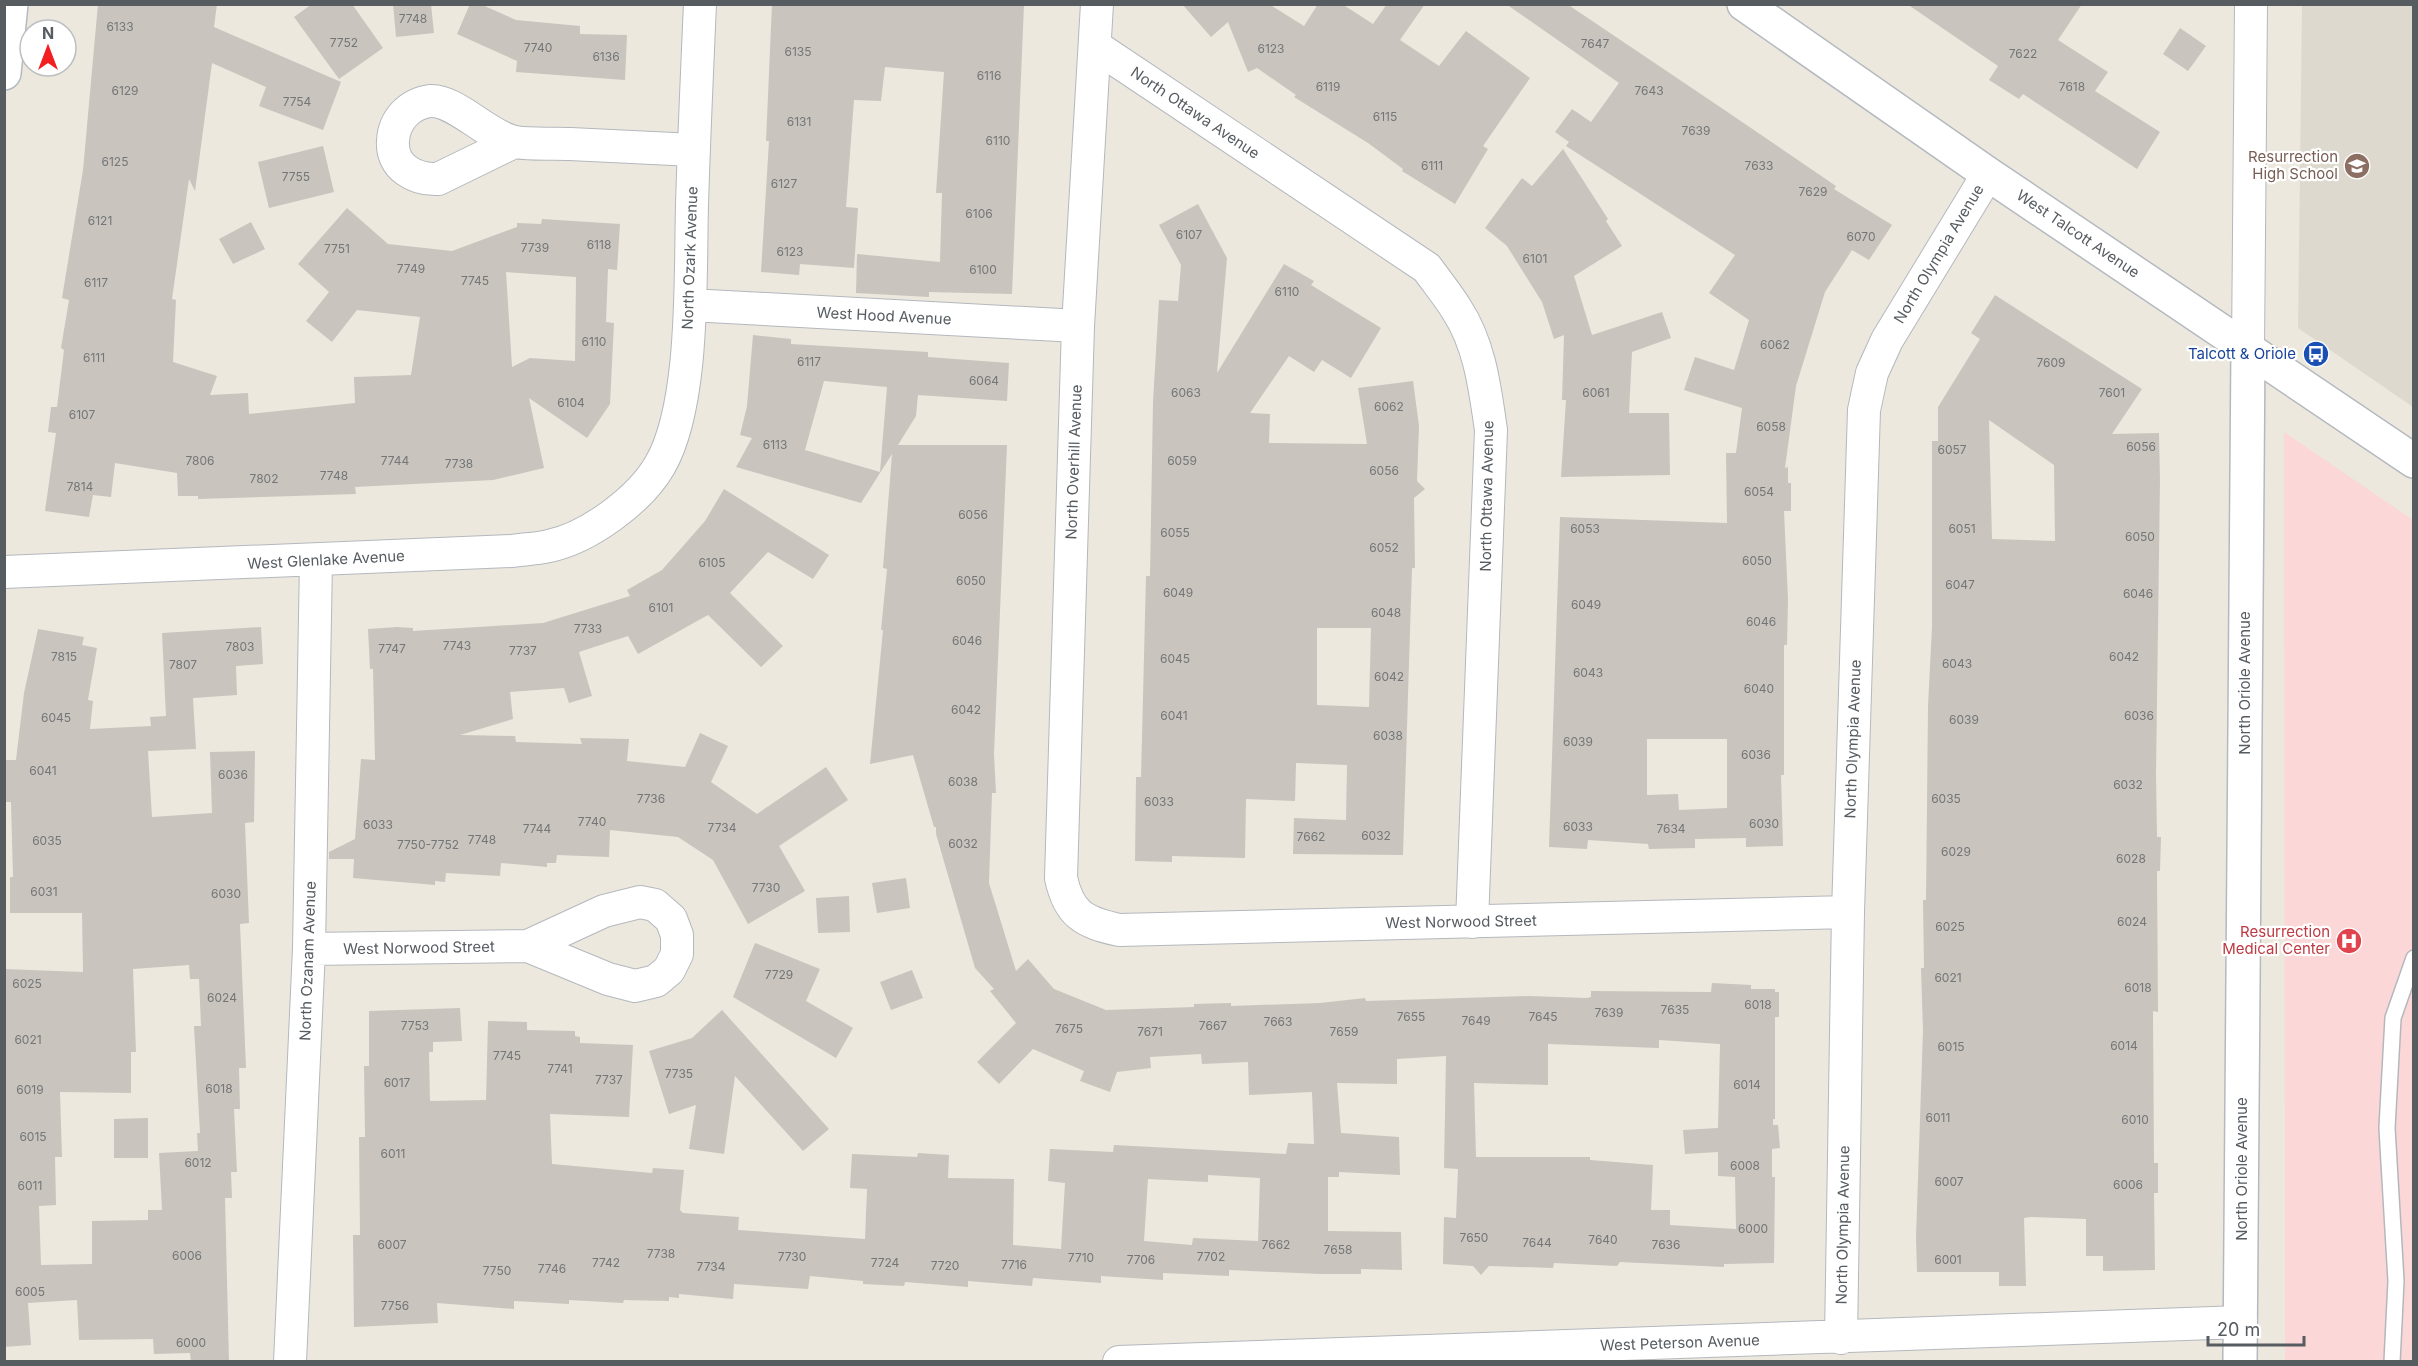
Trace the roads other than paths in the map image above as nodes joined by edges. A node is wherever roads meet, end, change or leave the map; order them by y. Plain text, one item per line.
1 (11, 4) edge
2 (700, 4) edge
3 (1096, 4) edge
4 (1744, 4) edge
5 (2251, 4) edge
6 (1095, 46) junction
7 (4, 74) edge
8 (514, 142) dead end
9 (694, 150) junction
10 (1988, 174) junction
11 (690, 305) junction
12 (1078, 326) junction
13 (2248, 349) junction
14 (2414, 461) edge
15 (633, 498) joint
16 (316, 561) junction
17 (4, 572) edge
18 (1848, 912) junction
19 (1078, 915) joint
20 (1472, 922) junction
21 (528, 946) dead end
22 (309, 949) junction
23 (2414, 958) edge
24 (2241, 1322) junction
25 (1841, 1338) junction
26 (1752, 1351) edge
27 (290, 1362) edge
28 (1119, 1362) edge
29 (2240, 1362) edge
30 (2392, 1362) edge

1 - 7 street
2 - 9 street, North Ozark Avenue
3 - 6 street, North Overhill Avenue
4 - 10 street, West Talcott Avenue
5 - 13 street, North Oriole Avenue
6 - 12 street, North Overhill Avenue
6 - 20 street, North Ottawa Avenue
8 - 9 street
9 - 11 street, North Ozark Avenue
10 - 13 street, West Talcott Avenue
10 - 18 street, North Olympia Avenue
11 - 12 street, West Hood Avenue
11 - 15 street, North Ozark Avenue
12 - 19 street, North Overhill Avenue
13 - 14 street, West Talcott Avenue
13 - 24 street, North Oriole Avenue
15 - 16 street, West Glenlake Avenue
16 - 17 street, West Glenlake Avenue
16 - 22 street, North Ozanam Avenue
18 - 20 street, West Norwood Street
18 - 25 street, North Olympia Avenue
19 - 20 street, West Norwood Street
21 - 22 street, West Norwood Street
22 - 27 street, North Ozanam Avenue
23 - 30 lane
24 - 25 street, West Peterson Avenue
24 - 29 street, North Oriole Avenue
25 - 26 street, West Peterson Avenue
26 - 28 street, West Peterson Avenue

